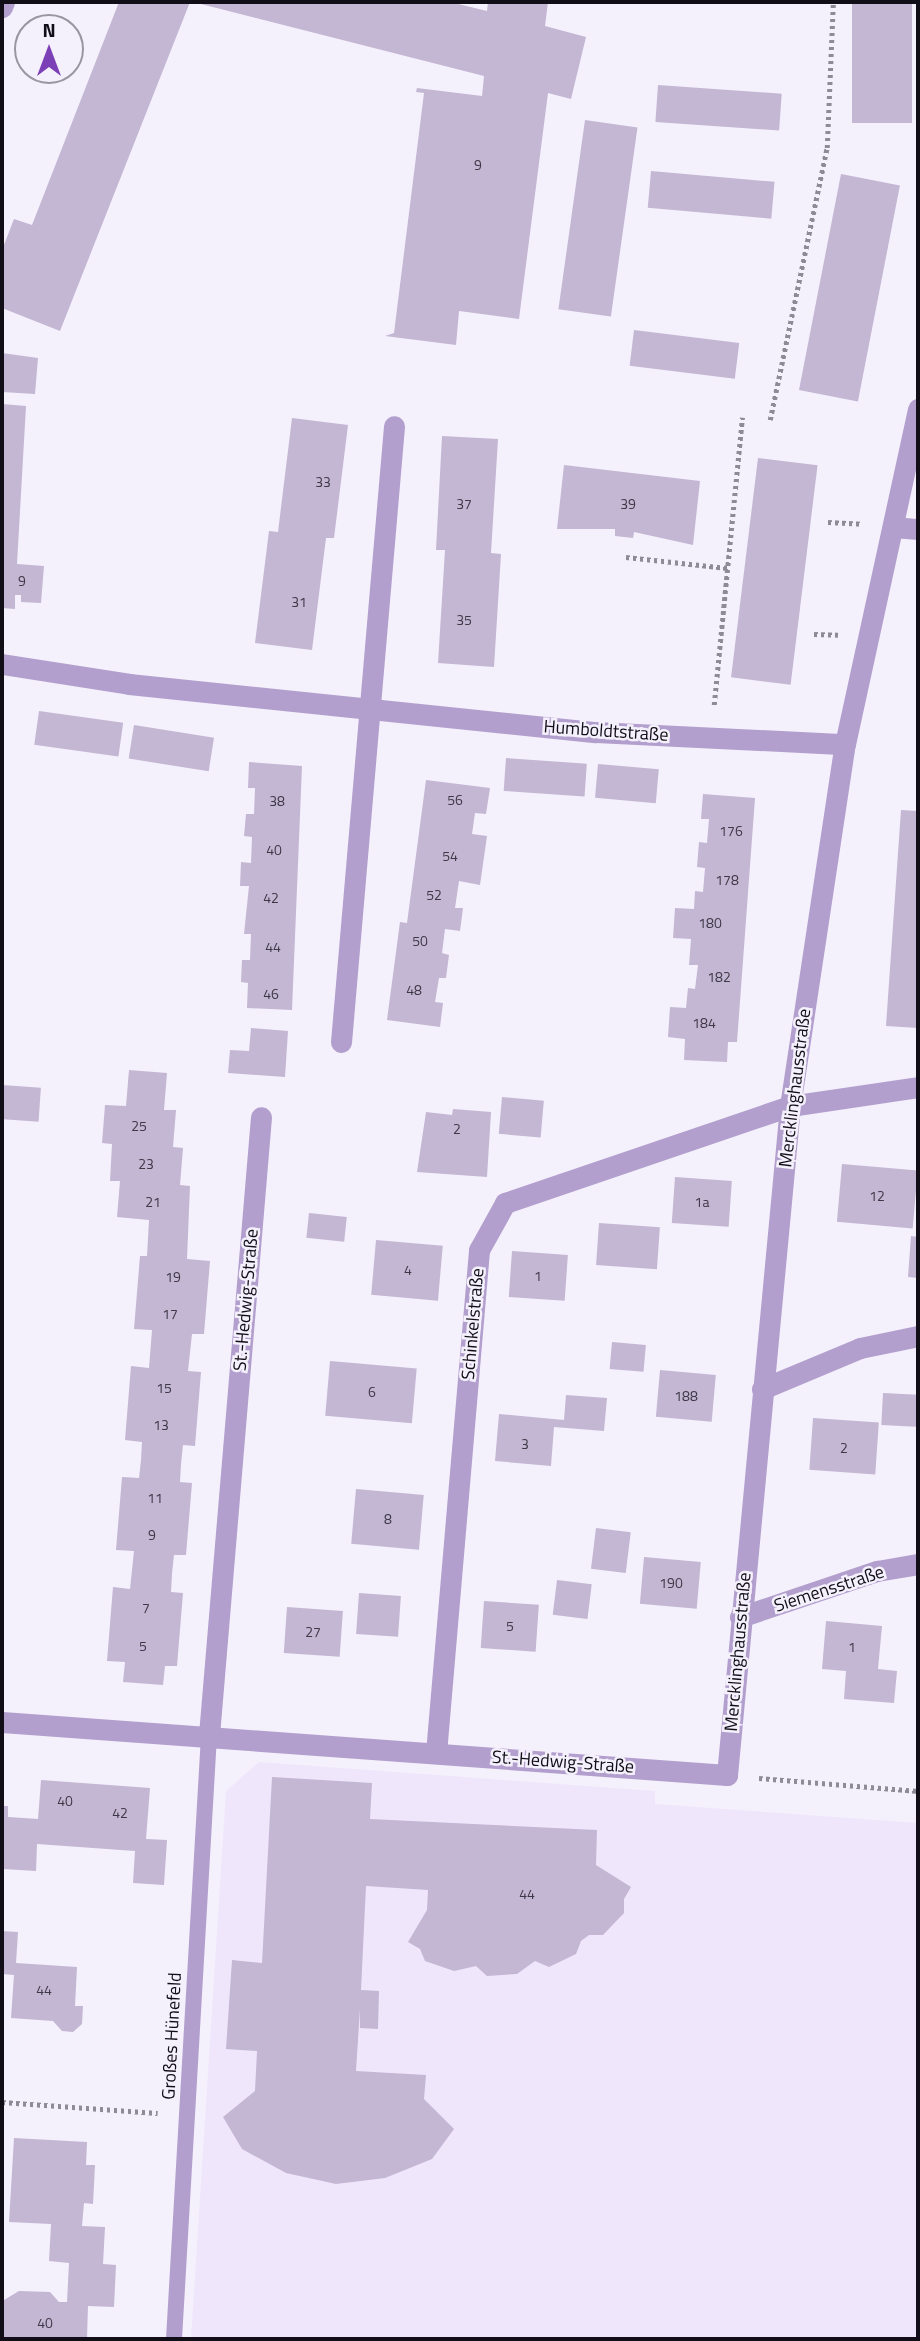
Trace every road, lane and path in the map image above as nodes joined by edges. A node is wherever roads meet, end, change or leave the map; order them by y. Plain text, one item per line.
1 (4, 2) edge
2 (833, 2) edge
3 (2, 7) edge
4 (918, 409) edge
5 (742, 417) dead end
6 (770, 420) dead end
7 (394, 426) dead end
8 (894, 527) junction
9 (918, 529) edge
10 (626, 556) dead end
11 (727, 568) junction
12 (2, 664) edge
13 (368, 709) junction
14 (711, 737) junction
15 (845, 744) junction
16 (341, 1042) dead end
17 (918, 1087) edge
18 (790, 1106) junction
19 (261, 1117) dead end
20 (918, 1336) edge
21 (762, 1389) junction
22 (918, 1564) edge
23 (740, 1617) junction
24 (2, 1722) edge
25 (209, 1735) junction
26 (436, 1753) junction
27 (726, 1775) junction
28 (918, 1791) edge
29 (2, 2102) edge
30 (187, 2115) junction
31 (174, 2339) edge

1 - 3 street
2 - 6 path
4 - 8 street, Mercklinghausstraße
5 - 11 path
7 - 13 street
8 - 9 street
8 - 15 street, Mercklinghausstraße
10 - 11 path
11 - 14 path
12 - 13 street, Humboldtstraße
13 - 14 street, Humboldtstraße
13 - 16 street
14 - 15 street, Humboldtstraße
15 - 18 street, Mercklinghausstraße
17 - 18 street
18 - 21 street, Mercklinghausstraße
18 - 26 street, Schinkelstraße
19 - 25 street, St.-Hedwig-Straße
20 - 21 street
21 - 23 street, Mercklinghausstraße
22 - 23 street, Siemensstraße
23 - 27 street, Mercklinghausstraße
24 - 25 street, St.-Hedwig-Straße
25 - 26 street, St.-Hedwig-Straße
25 - 30 lane, Großes Hünefeld
26 - 27 street, St.-Hedwig-Straße
27 - 28 path
29 - 30 path
30 - 31 lane, Großes Hünefeld

